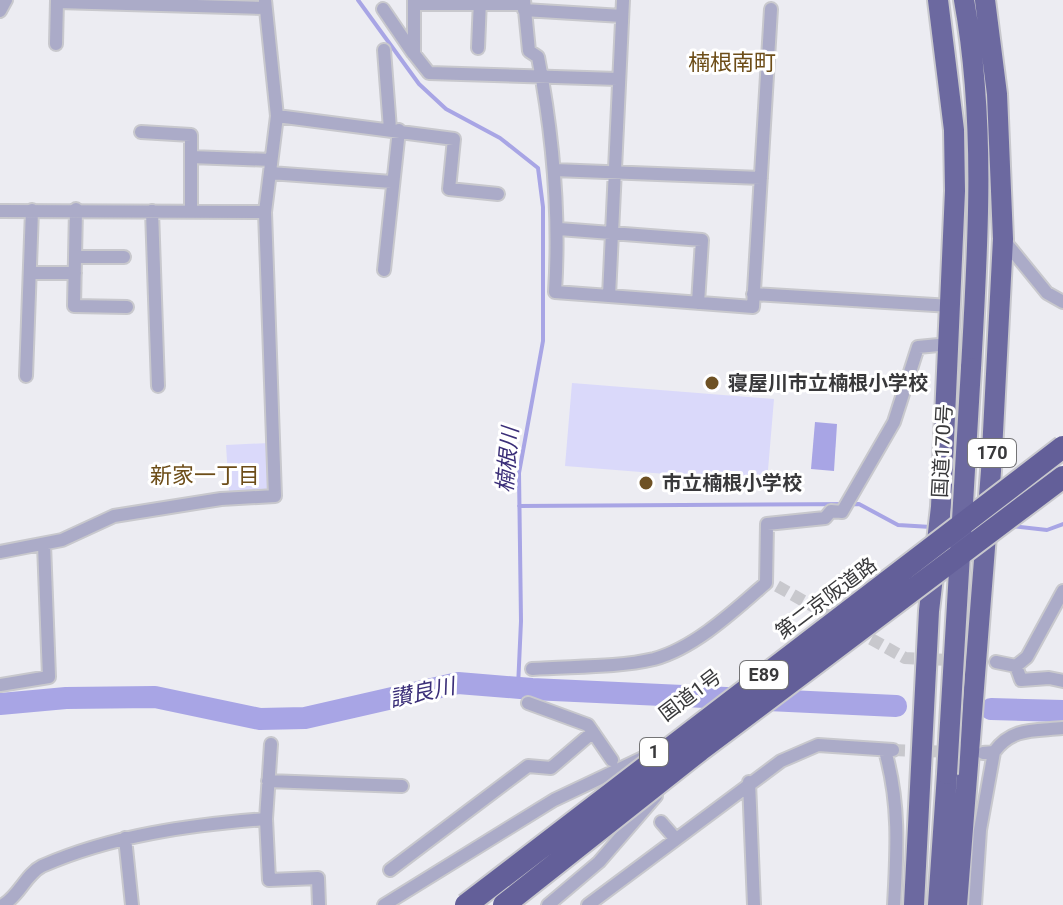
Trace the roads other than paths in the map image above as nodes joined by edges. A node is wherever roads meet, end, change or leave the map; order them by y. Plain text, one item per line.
1 (6, 0) edge
2 (623, 0) edge
3 (938, 0) edge
4 (964, 0) edge
5 (985, 0) edge
6 (57, 1) edge
7 (124, 2) edge
8 (414, 2) edge
9 (480, 2) edge
10 (265, 4) edge
11 (524, 5) edge
12 (383, 9) dead end
13 (771, 9) dead end
14 (0, 11) edge
15 (622, 16) junction
16 (56, 44) dead end
17 (478, 48) dead end
18 (384, 50) dead end
19 (414, 54) junction
20 (542, 79) junction
21 (618, 79) junction
22 (277, 116) junction
23 (395, 129) junction
24 (141, 132) dead end
25 (191, 157) junction
26 (271, 166) junction
27 (554, 170) junction
28 (615, 171) junction
29 (761, 178) junction
30 (392, 182) junction
31 (498, 194) dead end
32 (76, 209) junction
33 (32, 210) junction
34 (0, 211) edge
35 (152, 211) junction
36 (191, 211) junction
37 (265, 212) junction
38 (559, 229) junction
39 (614, 231) junction
40 (1003, 239) junction
41 (75, 257) junction
42 (124, 257) dead end
43 (384, 270) dead end
44 (30, 273) junction
45 (75, 273) junction
46 (753, 294) junction
47 (609, 296) junction
48 (1063, 302) edge
49 (698, 303) junction
50 (951, 306) junction
51 (127, 307) dead end
52 (949, 344) junction
53 (26, 376) dead end
54 (158, 386) dead end
55 (1063, 435) edge
56 (1063, 447) edge
57 (1063, 479) edge
58 (987, 492) junction
59 (939, 531) junction
60 (985, 537) junction
61 (44, 544) junction
62 (0, 552) edge
63 (933, 578) junction
64 (1063, 591) edge
65 (996, 662) tunnel mouth
66 (1016, 666) junction
67 (532, 669) dead end
68 (1063, 681) edge
69 (0, 685) edge
70 (528, 703) dead end
71 (1063, 728) edge
72 (593, 732) junction
73 (271, 744) dead end
74 (655, 752) junction
75 (612, 760) dead end
76 (268, 781) junction
77 (749, 782) junction
78 (402, 786) dead end
79 (656, 796) junction
80 (266, 819) junction
81 (661, 822) dead end
82 (674, 837) junction
83 (125, 838) junction
84 (390, 870) dead end
85 (3, 905) edge
86 (132, 905) edge
87 (319, 905) edge
88 (384, 905) edge
89 (459, 905) edge
90 (466, 905) edge
91 (504, 905) edge
92 (515, 905) edge
93 (548, 905) edge
94 (588, 905) edge
95 (754, 905) edge
96 (894, 905) edge
97 (914, 905) edge
98 (938, 905) edge
99 (957, 905) edge
100 (975, 905) edge

1 - 14 street
2 - 15 street
3 - 50 highway, 170
4 - 98 highway, 国道170号 / 170, bridge
5 - 40 highway, 170
6 - 7 street
6 - 16 street
7 - 10 street
8 - 9 street
8 - 19 street
9 - 11 street
9 - 17 street
10 - 22 street
11 - 15 street
11 - 20 street
12 - 19 street
13 - 29 street
15 - 21 street
18 - 23 street
19 - 20 street
20 - 21 street
20 - 27 street
21 - 28 street
22 - 23 street
22 - 26 street
23 - 30 street
23 - 31 street
24 - 25 street
25 - 26 street
25 - 36 street
26 - 30 street
26 - 37 street
27 - 28 street
27 - 38 street
28 - 29 street
28 - 39 street
29 - 46 street
30 - 43 street
32 - 33 street
32 - 35 street
32 - 41 street
33 - 34 street
33 - 44 street
35 - 36 street
35 - 54 street
36 - 37 street
37 - 61 street
38 - 39 street
38 - 47 street
39 - 47 street
39 - 49 street
40 - 48 street
40 - 58 highway, 170
41 - 42 street
41 - 45 street
44 - 45 street
44 - 53 street
45 - 51 street
46 - 49 street
46 - 50 street
47 - 49 street
50 - 52 highway, 170
52 - 59 highway, 170
52 - 67 street
55 - 58 highway, 国道1号 / 1
56 - 90 highway, 第二京阪道路 / E89, bridge
57 - 60 highway, 1
57 - 91 highway, E89, bridge
58 - 59 highway, 国道1号 / 1
58 - 60 highway, 170
59 - 63 highway, 170
59 - 74 highway, 国道1号 / 1
60 - 63 highway, 1
60 - 99 highway, 170
61 - 62 street
61 - 69 street
63 - 79 highway, 1
63 - 97 highway, 170
64 - 66 street
65 - 66 street
66 - 68 street
70 - 72 street
71 - 100 street
72 - 75 street
72 - 84 street
73 - 76 street
74 - 88 street
74 - 89 highway, 国道1号 / 1
76 - 78 street
76 - 80 street
77 - 82 street
77 - 95 street
77 - 96 street
79 - 92 highway, 1
79 - 93 street
80 - 83 street
80 - 87 street
81 - 82 street
82 - 94 street
83 - 85 street
83 - 86 street

